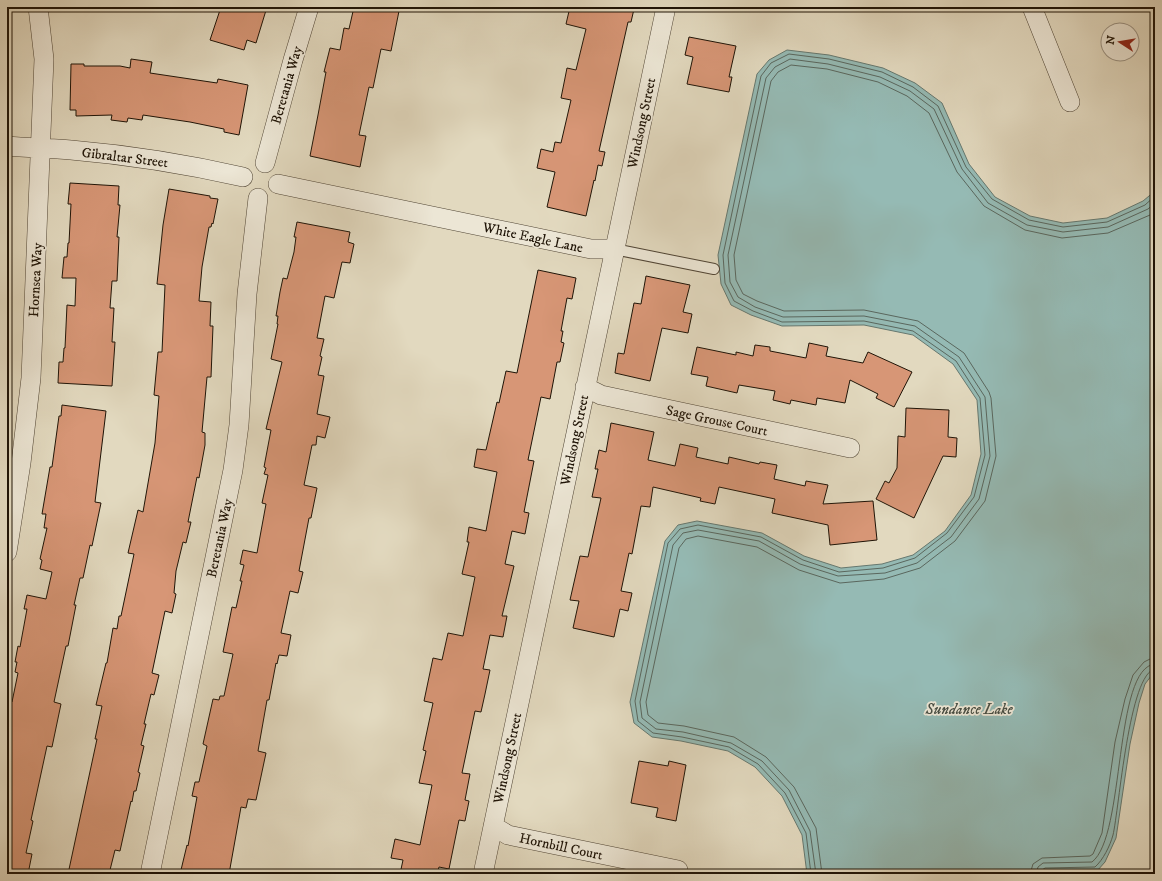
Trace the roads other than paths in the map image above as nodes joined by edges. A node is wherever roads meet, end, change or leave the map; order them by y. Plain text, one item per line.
1 (38, 7) edge
2 (309, 7) edge
3 (666, 7) edge
4 (1032, 7) edge
5 (1070, 102) dead end
6 (7, 146) edge
7 (41, 148) junction
8 (265, 163) junction
9 (243, 177) junction
10 (278, 184) junction
11 (258, 198) junction
12 (614, 249) junction
13 (714, 269) dead end
14 (585, 387) junction
15 (850, 448) dead end
16 (7, 552) edge
17 (493, 826) junction
18 (678, 870) dead end
19 (150, 874) edge
20 (483, 874) edge

1 - 7 street, Hornsea Way
2 - 8 street, Beretania Way
3 - 12 street, Windsong Street
4 - 5 street
6 - 7 street, Gibraltar Street
7 - 9 street, Gibraltar Street
7 - 16 street, Hornsea Way
8 - 9 street
8 - 10 street
9 - 11 street
10 - 11 street
10 - 12 street, White Eagle Lane
11 - 19 street, Beretania Way
12 - 13 lane
12 - 14 street, Windsong Street
14 - 15 street, Sage Grouse Court
14 - 17 street, Windsong Street
17 - 18 street, Hornbill Court
17 - 20 street, Windsong Street

